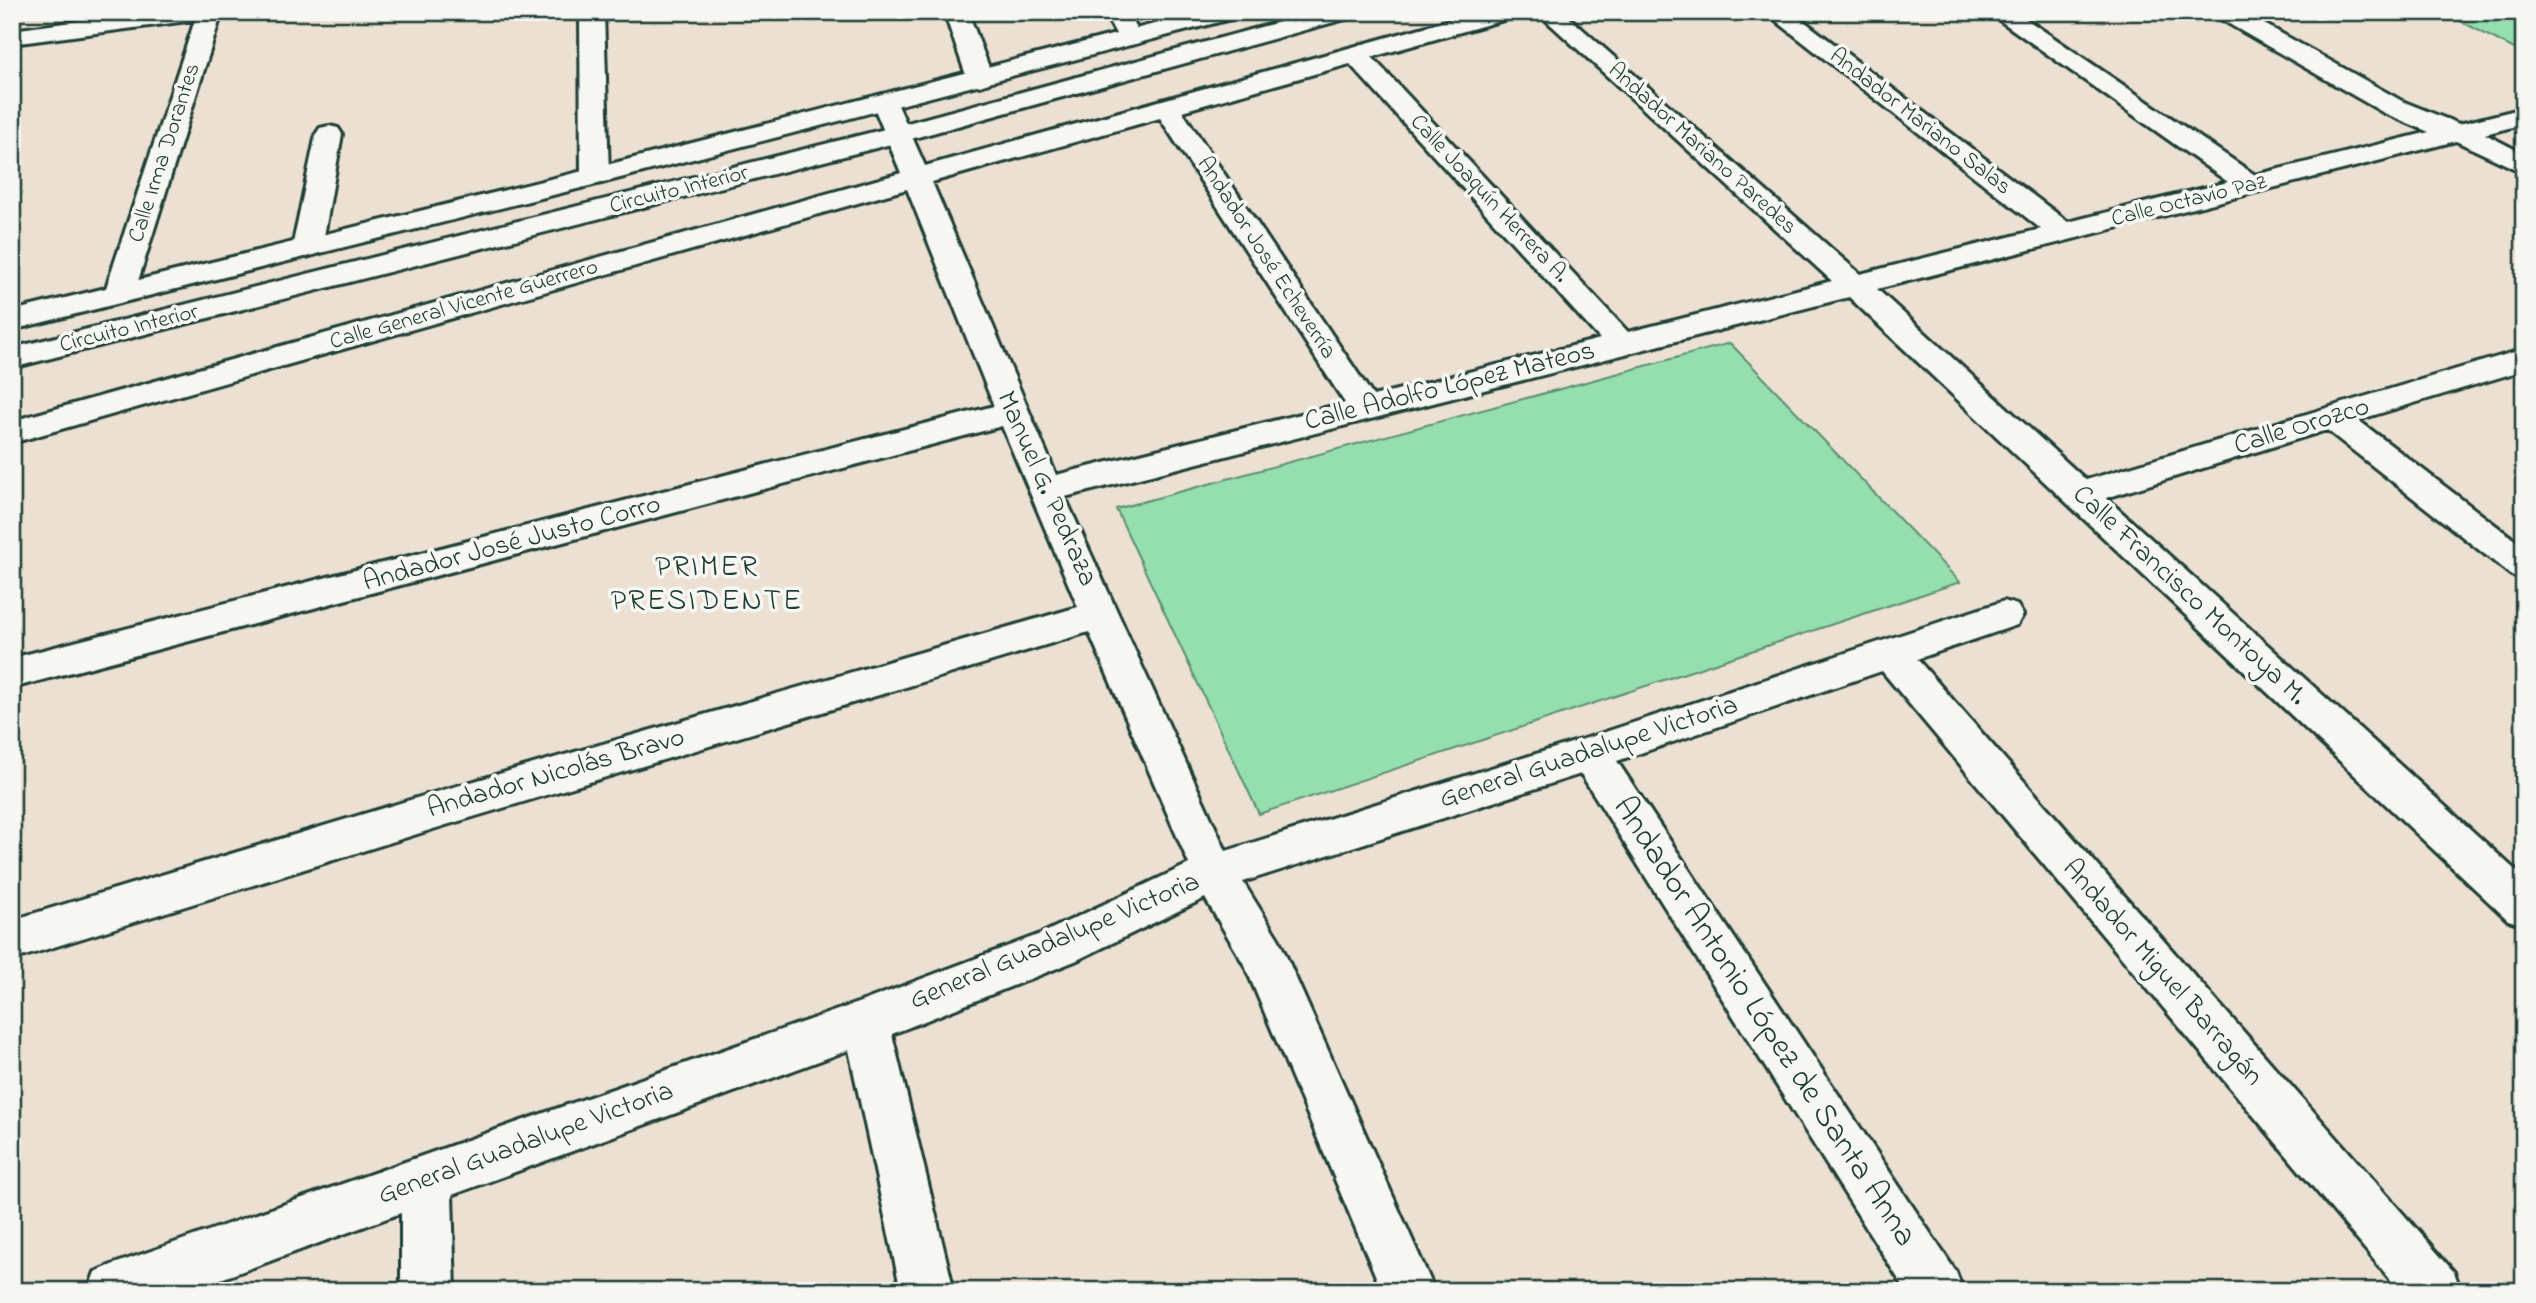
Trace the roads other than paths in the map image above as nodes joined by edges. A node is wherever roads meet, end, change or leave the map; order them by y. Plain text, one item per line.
1 (207, 12) edge
2 (592, 12) edge
3 (956, 12) edge
4 (1116, 12) edge
5 (1230, 12) edge
6 (1344, 12) edge
7 (1506, 12) edge
8 (1549, 12) edge
9 (1777, 12) edge
10 (2000, 12) edge
11 (2225, 12) edge
12 (12, 37) edge
13 (1130, 38) junction
14 (1356, 55) junction
15 (980, 78) junction
16 (886, 102) junction
17 (1166, 107) junction
18 (2524, 116) edge
19 (2456, 133) junction
20 (329, 134) dead end
21 (898, 134) junction
22 (2524, 165) edge
23 (595, 176) junction
24 (916, 178) junction
25 (2250, 186) junction
26 (2063, 233) junction
27 (307, 248) junction
28 (1854, 285) junction
29 (119, 294) junction
30 (12, 321) edge
31 (1622, 344) junction
32 (12, 358) edge
33 (2524, 359) edge
34 (1365, 409) junction
35 (1012, 412) junction
36 (2332, 417) junction
37 (12, 432) edge
38 (1045, 490) junction
39 (2079, 494) junction
40 (2524, 566) edge
41 (1101, 614) junction
42 (2004, 615) dead end
43 (1890, 654) junction
44 (12, 673) edge
45 (1590, 754) junction
46 (1214, 873) junction
47 (2524, 906) edge
48 (12, 940) edge
49 (866, 1023) junction
50 (426, 1180) junction
51 (114, 1291) edge
52 (428, 1291) edge
53 (928, 1291) edge
54 (1409, 1291) edge
55 (1937, 1291) edge
56 (2435, 1291) edge

1 - 12 street
1 - 29 street, Calle Irma Dorantes
2 - 23 street
3 - 15 street
4 - 13 street
5 - 13 street, Circuito Interior
6 - 21 street, Circuito Interior
7 - 14 street, Calle General Vicente Guerrero
8 - 28 street, Andador Mariano Paredes
9 - 26 street, Andador Mariano Salas
10 - 25 street
11 - 19 street
13 - 15 street, Circuito Interior
14 - 17 street, Calle General Vicente Guerrero
14 - 31 street, Calle Joaquín Herrera A.
15 - 16 street, Circuito Interior
16 - 21 street, Manuel G. Pedraza
16 - 23 street, Circuito Interior
17 - 24 street, Calle General Vicente Guerrero
17 - 34 street, Andador José Echeverría
18 - 19 street, Calle Octavio Paz
19 - 22 street
19 - 25 street, Calle Octavio Paz
20 - 27 street
21 - 24 street, Manuel G. Pedraza
21 - 32 street, Circuito Interior
23 - 27 street, Circuito Interior
24 - 35 street, Manuel G. Pedraza
24 - 37 street, Calle General Vicente Guerrero
25 - 26 street, Calle Octavio Paz
26 - 28 street, Calle Octavio Paz
27 - 29 street, Circuito Interior
28 - 31 street, Calle Adolfo López Mateos
28 - 39 street, Calle Francisco Montoya M.
29 - 30 street, Circuito Interior
31 - 34 street, Calle Adolfo López Mateos
33 - 36 street, Calle Orozco
34 - 38 street, Calle Adolfo López Mateos
35 - 38 street, Manuel G. Pedraza
35 - 44 street, Andador José Justo Corro
36 - 39 street, Calle Orozco
36 - 40 street
38 - 41 street, Manuel G. Pedraza
39 - 47 street, Calle Francisco Montoya M.
41 - 46 street, Manuel G. Pedraza
41 - 48 street, Andador Nicolás Bravo
42 - 43 street, General Guadalupe Victoria
43 - 45 street, General Guadalupe Victoria
43 - 56 street, Andador Miguel Barragán
45 - 46 street, General Guadalupe Victoria
45 - 55 street, Andador Antonio López de Santa Anna
46 - 49 street, General Guadalupe Victoria
46 - 54 street, Manuel G. Pedraza
49 - 50 street, General Guadalupe Victoria
49 - 53 street
50 - 51 street, General Guadalupe Victoria
50 - 52 street

